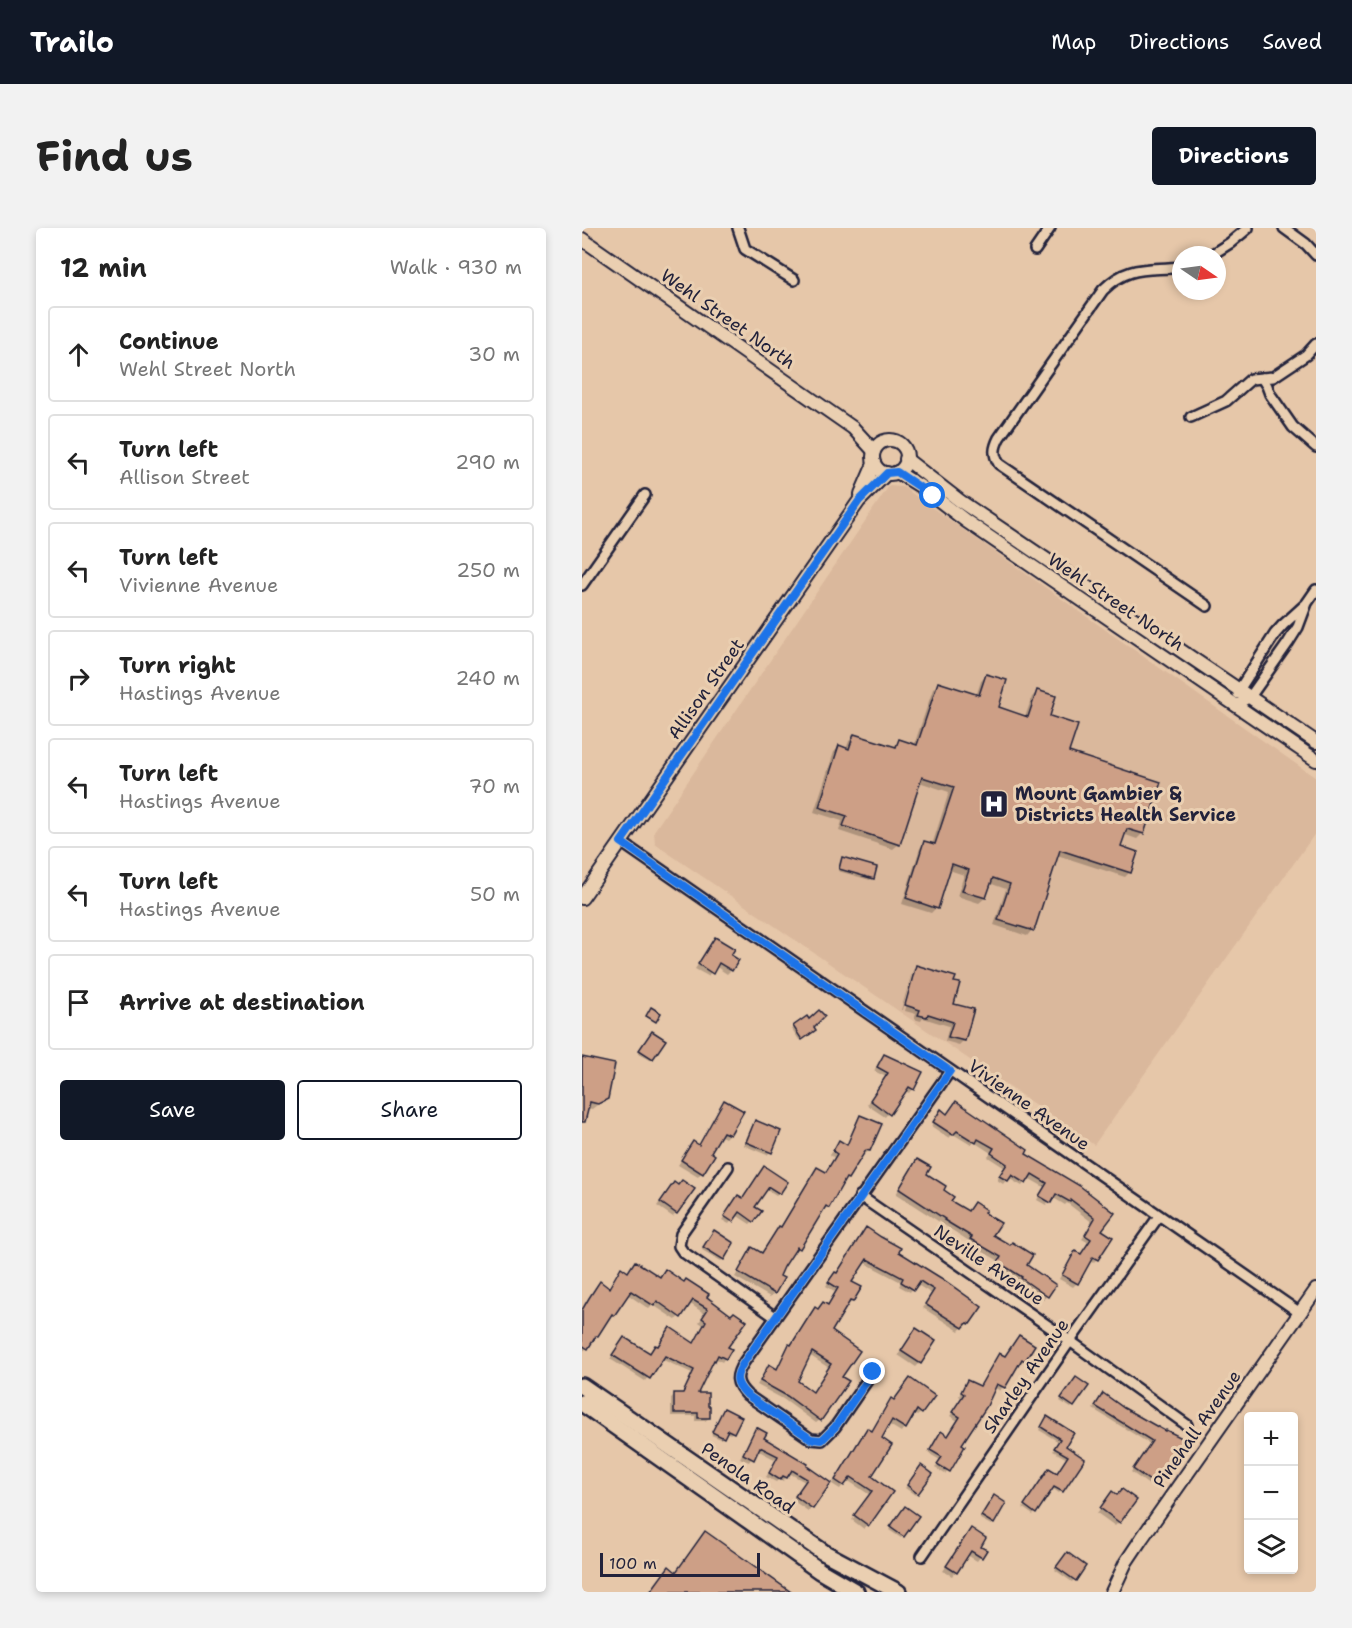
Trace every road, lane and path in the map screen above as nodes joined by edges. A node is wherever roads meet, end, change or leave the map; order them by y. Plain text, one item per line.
1 (738, 228) edge
2 (1050, 228) edge
3 (1248, 228) edge
4 (1284, 228) edge
5 (582, 239) edge
6 (1225, 246) edge
7 (1035, 250) dead end
8 (1316, 255) edge
9 (1172, 267) edge
10 (794, 280) dead end
11 (1316, 345) edge
12 (1262, 378) junction
13 (1191, 417) dead end
14 (853, 428) junction
15 (885, 440) junction
16 (1316, 447) edge
17 (874, 457) junction
18 (906, 459) junction
19 (892, 472) junction
20 (645, 495) dead end
21 (859, 501) junction
22 (582, 585) edge
23 (1316, 590) edge
24 (1307, 603) junction
25 (1207, 606) dead end
26 (1239, 690) junction
27 (1250, 697) junction
28 (1236, 705) junction
29 (1316, 742) edge
30 (1316, 760) edge
31 (621, 842) junction
32 (582, 898) edge
33 (950, 1071) junction
34 (728, 1167) dead end
35 (860, 1196) junction
36 (1159, 1216) junction
37 (1316, 1290) edge
38 (1299, 1313) junction
39 (775, 1317) junction
40 (1070, 1341) junction
41 (873, 1372) dead end
42 (582, 1386) edge
43 (590, 1403) edge
44 (1187, 1425) dead end
45 (922, 1556) dead end
46 (856, 1592) edge
47 (898, 1592) edge
48 (1112, 1592) edge

1 - 10 street
2 - 7 street
3 - 6 street
4 - 8 street
5 - 14 street, Wehl Street North
9 - 25 street
11 - 12 street
12 - 13 street
12 - 16 street
14 - 15 street, Wehl Street North
14 - 17 street, Wehl Street North
15 - 17 street
15 - 18 street
17 - 19 street
17 - 21 street, Allison Street
18 - 19 street
18 - 26 street, Wehl Street North
19 - 21 street, Allison Street
19 - 28 street, Wehl Street North
20 - 22 street
21 - 31 street, Allison Street
23 - 24 street
24 - 26 street
24 - 27 street
26 - 27 street, Wehl Street North
26 - 28 street
27 - 28 street
27 - 29 street, Wehl Street North
28 - 30 street, Wehl Street North
31 - 32 street, Allison Street
31 - 33 street, Vivienne Avenue
33 - 35 street
33 - 36 street, Vivienne Avenue
34 - 39 street
35 - 39 street
35 - 40 street, Neville Avenue
36 - 38 street, Vivienne Avenue
36 - 40 street, Sharley Avenue
37 - 38 street, Pinehall Avenue
38 - 48 street, Pinehall Avenue
39 - 41 street
40 - 44 street, Neville Avenue
40 - 45 street, Sharley Avenue
42 - 43 highway, Penola Road
43 - 46 highway, Penola Road
43 - 47 highway, Penola Road

